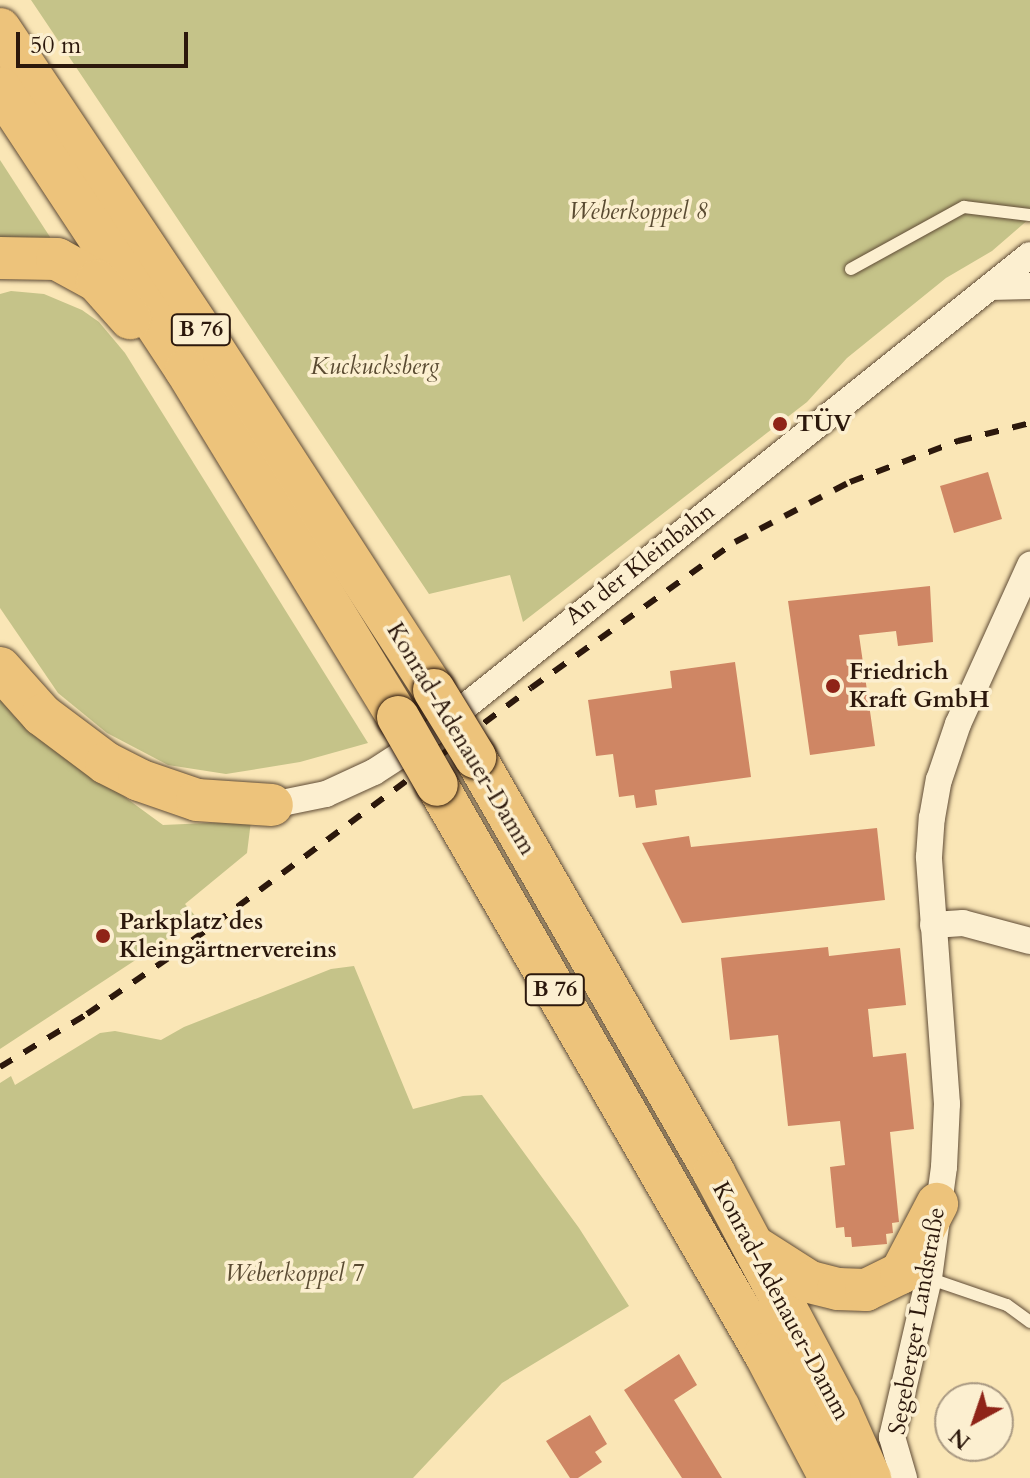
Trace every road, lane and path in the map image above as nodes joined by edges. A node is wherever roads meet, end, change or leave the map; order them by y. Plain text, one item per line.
1 (0, 29) edge
2 (0, 88) edge
3 (1030, 215) edge
4 (1030, 255) edge
5 (0, 258) edge
6 (851, 269) dead end
7 (1030, 286) edge
8 (990, 287) junction
9 (186, 370) junction
10 (1030, 565) edge
11 (0, 668) edge
12 (272, 805) joint
13 (933, 925) junction
14 (1030, 941) edge
15 (937, 1204) joint
16 (753, 1245) junction
17 (915, 1275) junction
18 (1030, 1322) edge
19 (765, 1354) junction
20 (839, 1408) junction
21 (811, 1478) edge
22 (830, 1478) edge
23 (870, 1478) edge
24 (885, 1478) edge
25 (904, 1478) edge

1 - 16 highway, Konrad-Adenauer-Damm / B 76, bridge
2 - 9 highway, Konrad-Adenauer-Damm / B 76
3 - 6 lane
4 - 8 street, An der Kleinbahn
5 - 9 highway, B 76
7 - 8 street
8 - 12 street, An der Kleinbahn
9 - 19 highway, Konrad-Adenauer-Damm / B 76, bridge
10 - 13 street, Segeberger Landstraße
11 - 12 highway
13 - 14 street
13 - 15 street, Segeberger Landstraße
15 - 17 highway
16 - 17 highway
16 - 20 highway, Konrad-Adenauer-Damm / B 76
17 - 18 lane
17 - 25 street, Segeberger Landstraße
19 - 21 highway, B 76
19 - 22 highway, Konrad-Adenauer-Damm / B 76
20 - 23 highway, Konrad-Adenauer-Damm / B 76
20 - 24 highway, B 76

